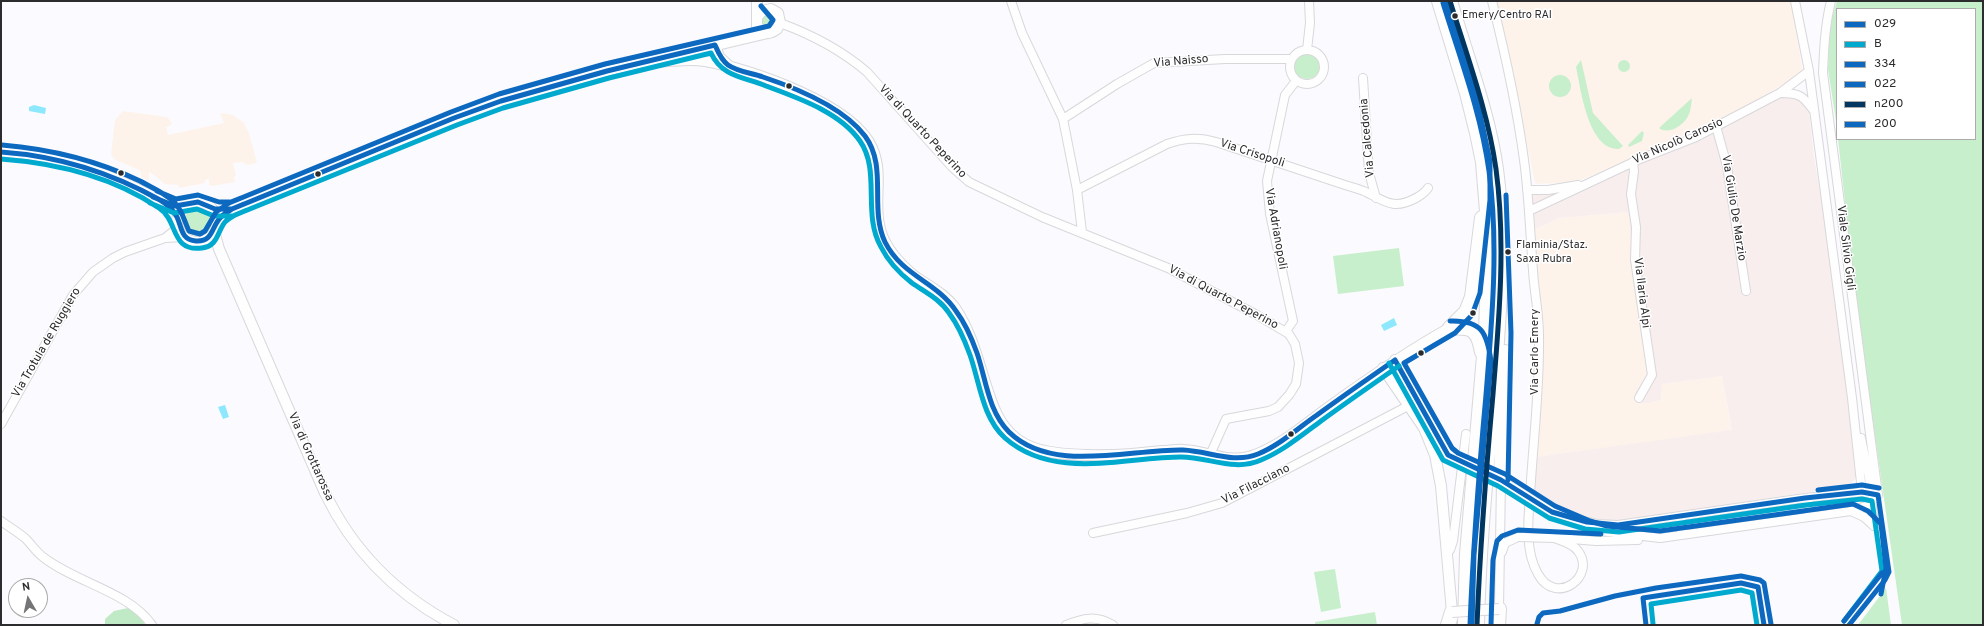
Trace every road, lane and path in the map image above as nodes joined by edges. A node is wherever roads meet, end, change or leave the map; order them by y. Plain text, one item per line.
1 (757, 1) edge
2 (766, 1) edge
3 (1011, 1) edge
4 (1309, 1) edge
5 (1439, 1) edge
6 (1450, 1) edge
7 (1492, 1) edge
8 (1795, 1) edge
9 (1831, 1) edge
10 (773, 10) junction
11 (757, 19) junction
12 (780, 23) junction
13 (769, 33) junction
14 (741, 39) junction
15 (715, 45) junction
16 (702, 48) junction
17 (1307, 50) junction
18 (1291, 59) junction
19 (646, 62) junction
20 (713, 63) junction
21 (730, 67) junction
22 (1809, 71) junction
23 (1363, 78) dead end
24 (1296, 81) junction
25 (1780, 93) junction
26 (1814, 111) junction
27 (1063, 119) junction
28 (1716, 126) junction
29 (1, 152) edge
30 (1270, 159) junction
31 (1483, 162) junction
32 (1633, 162) junction
33 (1598, 179) junction
34 (1428, 188) dead end
35 (1076, 190) junction
36 (1527, 190) junction
37 (1376, 198) junction
38 (165, 203) junction
39 (188, 205) junction
40 (211, 208) junction
41 (232, 209) junction
42 (1528, 211) junction
43 (178, 221) junction
44 (216, 227) junction
45 (1082, 232) junction
46 (185, 237) junction
47 (165, 238) junction
48 (204, 240) junction
49 (220, 249) junction
50 (1501, 278) junction
51 (1746, 291) dead end
52 (1450, 328) junction
53 (1286, 331) junction
54 (1395, 360) junction
55 (1484, 362) junction
56 (1383, 368) junction
57 (1639, 398) dead end
58 (1852, 398) junction
59 (1408, 406) junction
60 (1, 424) edge
61 (1466, 434) dead end
62 (1210, 455) junction
63 (1501, 480) junction
64 (1862, 492) junction
65 (1805, 498) junction
66 (1873, 499) junction
67 (1851, 511) junction
68 (1561, 516) junction
69 (1682, 516) junction
70 (1807, 517) junction
71 (1500, 518) junction
72 (1, 521) edge
73 (1093, 533) dead end
74 (1686, 534) junction
75 (1518, 537) junction
76 (1554, 538) junction
77 (1660, 538) junction
78 (1447, 551) junction
79 (1500, 561) junction
80 (1499, 609) junction
81 (1450, 619) edge
82 (152, 625) edge
83 (454, 625) edge
84 (1066, 625) edge
85 (1113, 625) edge
86 (1465, 625) edge
87 (1477, 625) edge
88 (1498, 625) edge

1 - 11 street
2 - 10 street
3 - 27 street
4 - 17 street
5 - 31 highway
6 - 50 highway
7 - 36 street, Via Carlo Emery
8 - 22 street, Viale Silvio Gigli
9 - 66 street, Viale Silvio Gigli
10 - 11 street
10 - 12 street
11 - 13 street
11 - 14 street
12 - 13 street
12 - 45 street, Via di Quarto Peperino
13 - 14 street
14 - 15 street
15 - 16 street
15 - 21 street
16 - 19 street
16 - 20 street
17 - 18 street
17 - 24 street
18 - 24 street
18 - 27 street, Via Naisso
19 - 20 street
19 - 41 street
20 - 21 street
21 - 62 street
22 - 25 street, Via Nicolò Carosio
22 - 26 street, Viale Silvio Gigli
23 - 37 street, Via Calcedonia
24 - 30 street, Via Adrianopoli
25 - 26 street
25 - 28 street, Via Nicolò Carosio
26 - 58 street, Viale Silvio Gigli
27 - 35 street
28 - 32 street, Via Nicolò Carosio
28 - 51 street, Via Giulio De Marzio
29 - 38 street
30 - 35 street, Via Crisopoli
30 - 37 street, Via Crisopoli
30 - 53 street, Via Adrianopoli
31 - 52 highway
31 - 55 highway
32 - 33 street, Via Nicolò Carosio
32 - 57 street, Via Ilaria Alpi
33 - 36 street, Via Nicolò Carosio
33 - 42 street, Via Nicolò Carosio
34 - 37 street, Via Crisopoli
35 - 45 street
36 - 42 street, Via Carlo Emery
38 - 39 street
38 - 43 street
39 - 40 street
39 - 43 street
40 - 41 street
40 - 44 street
41 - 44 street
42 - 76 street, Via Carlo Emery
43 - 46 street
43 - 47 street, Via Trotula de Ruggiero
44 - 48 street
44 - 49 street, Via di Grottarossa
45 - 53 street, Via di Quarto Peperino
46 - 47 street, Via Trotula de Ruggiero
46 - 48 street
47 - 60 street, Via Trotula de Ruggiero
48 - 49 street
49 - 83 street, Via di Grottarossa
50 - 63 highway
50 - 87 highway
52 - 54 street
52 - 55 highway
53 - 62 street, Via di Quarto Peperino
54 - 56 street
54 - 63 street, bridge
55 - 86 highway
56 - 59 street
56 - 62 street
58 - 64 street
58 - 66 street
59 - 73 street, Via Filacciano
59 - 78 street
61 - 78 street
63 - 68 street, bridge
63 - 71 street
64 - 65 street
64 - 66 street
65 - 69 street
65 - 70 street
66 - 67 street
66 - 67 street
67 - 70 street
68 - 69 street
68 - 77 street
69 - 74 street
70 - 74 street
71 - 75 street
71 - 79 street
72 - 82 street
74 - 77 street
75 - 76 street, bridge
75 - 79 street
76 - 77 street
78 - 81 street
79 - 80 street
80 - 81 street, bridge
80 - 88 highway
84 - 85 street

